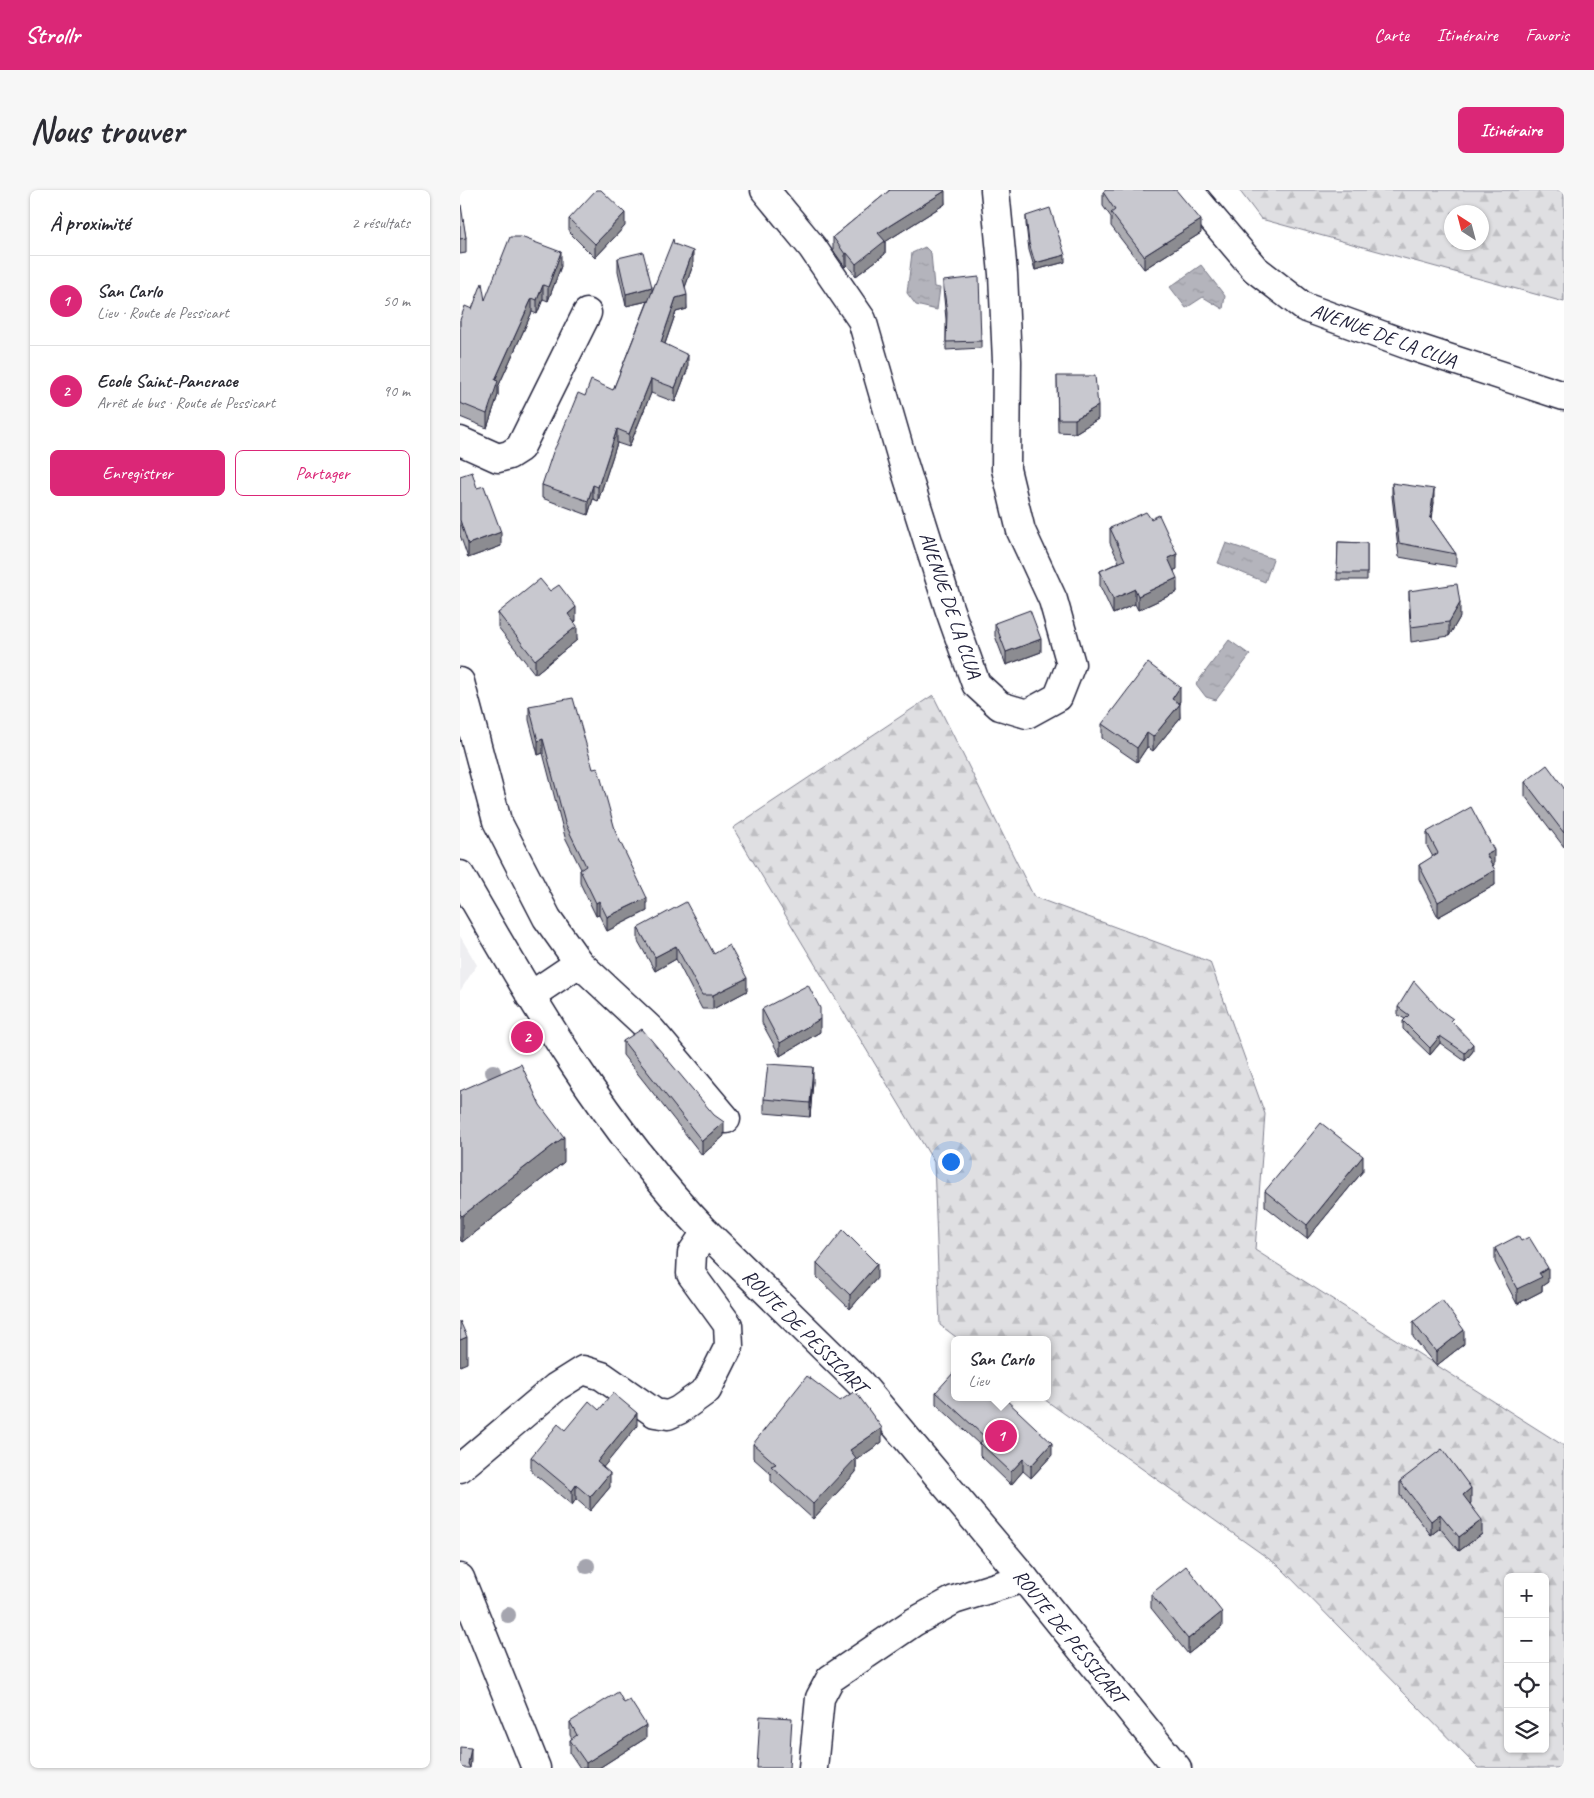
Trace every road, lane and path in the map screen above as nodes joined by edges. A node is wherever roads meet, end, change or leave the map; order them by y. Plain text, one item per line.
1 (765, 190) edge
2 (995, 190) edge
3 (1188, 190) edge
4 (587, 313) dead end
5 (1564, 396) edge
6 (460, 441) edge
7 (460, 682) edge
8 (460, 875) edge
9 (579, 963) junction
10 (530, 996) junction
11 (726, 1119) dead end
12 (706, 1232) junction
13 (460, 1468) edge
14 (460, 1578) edge
15 (1024, 1578) junction
16 (536, 1768) edge
17 (813, 1768) edge
18 (1177, 1768) edge

1 - 2 street, AVENUE DE LA CLUA
3 - 5 street, AVENUE DE LA CLUA
4 - 6 street
7 - 9 street
8 - 10 street, ROUTE DE PESSICART
9 - 10 street
9 - 11 street
10 - 12 street, ROUTE DE PESSICART
12 - 13 street
12 - 15 street, ROUTE DE PESSICART
14 - 16 street
15 - 17 street
15 - 18 street, ROUTE DE PESSICART

